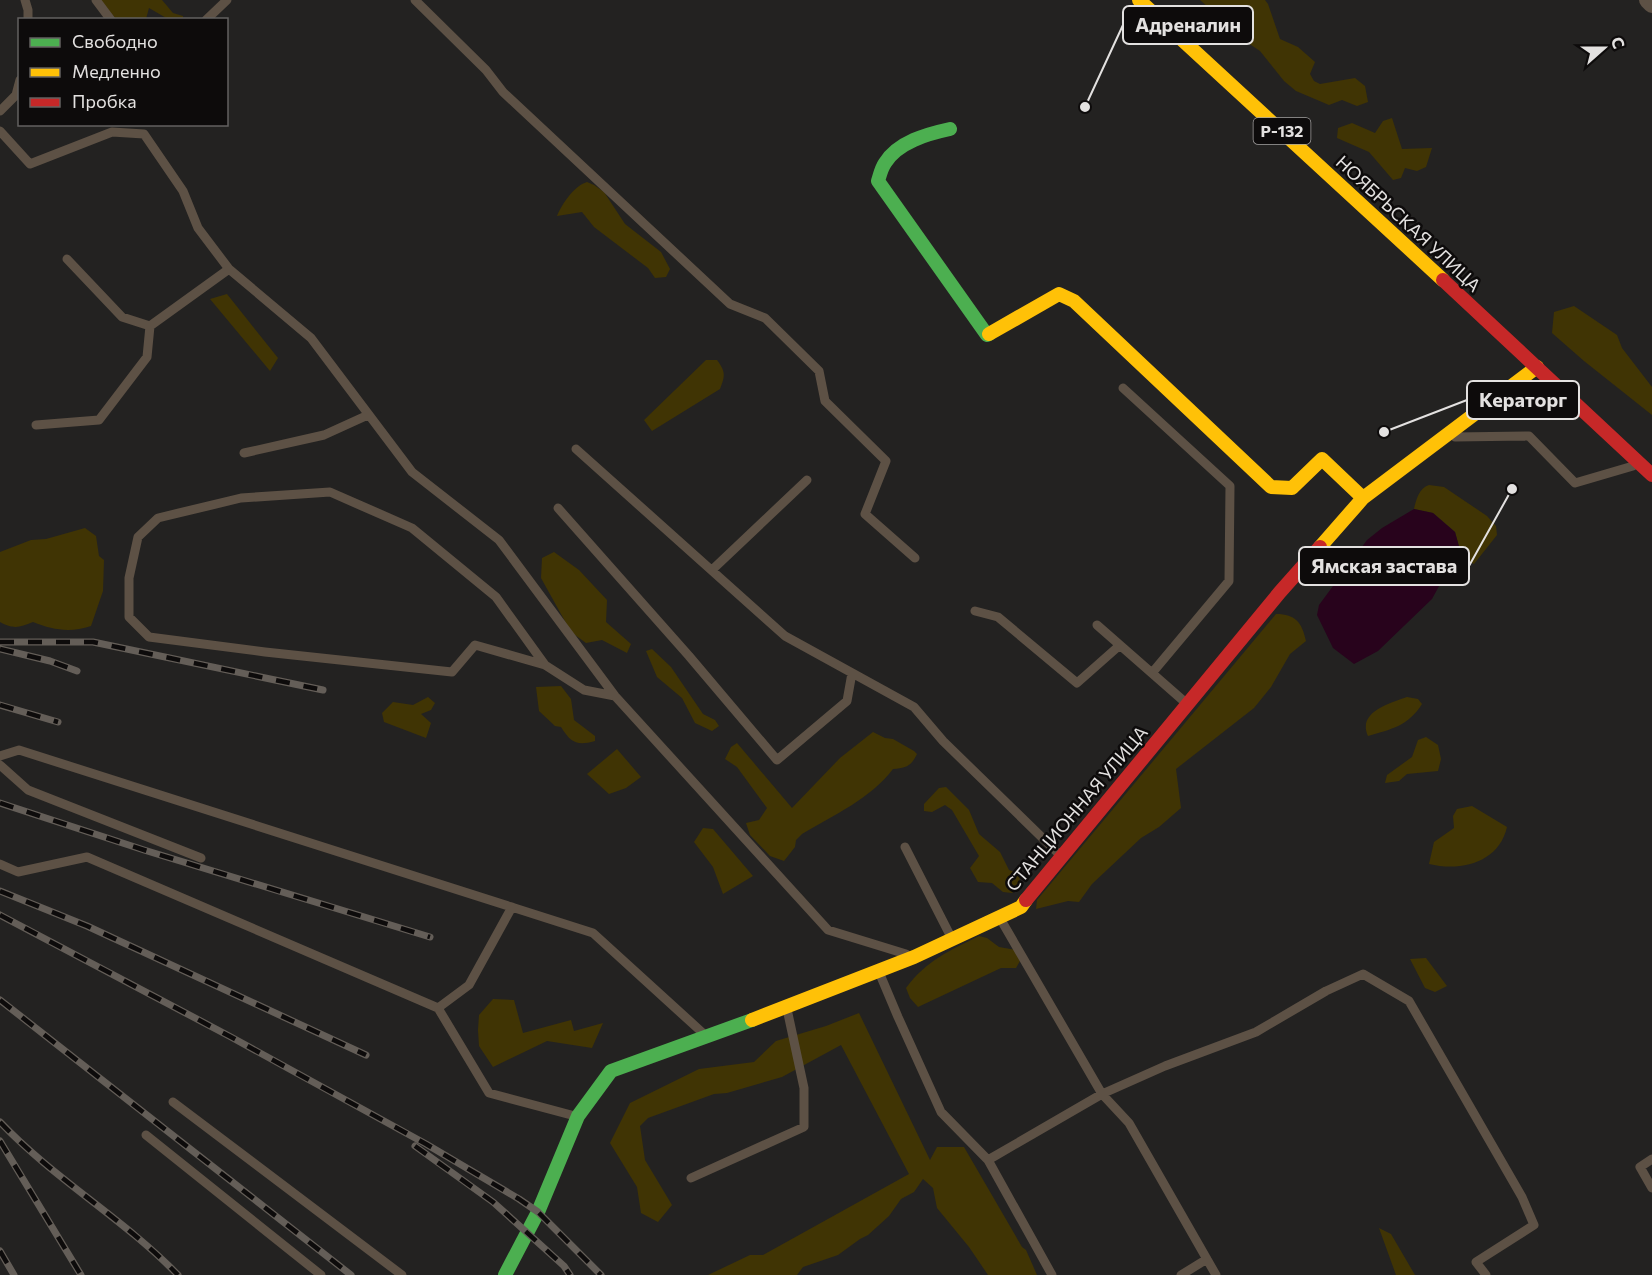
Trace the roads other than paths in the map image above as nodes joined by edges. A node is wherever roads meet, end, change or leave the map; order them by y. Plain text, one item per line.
1 (26, 0) edge
2 (96, 0) edge
3 (227, 0) edge
4 (415, 0) edge
5 (1139, 0) edge
6 (1648, 0) edge
7 (1652, 4) edge
8 (28, 18) edge
9 (110, 18) edge
10 (208, 18) edge
11 (18, 88) edge
12 (0, 111) edge
13 (950, 129) dead end
14 (0, 131) edge
15 (67, 259) dead end
16 (229, 269) junction
17 (150, 326) junction
18 (1538, 367) junction
19 (1123, 388) dead end
20 (368, 415) junction
21 (36, 425) dead end
22 (1444, 437) junction
23 (576, 449) dead end
24 (244, 453) dead end
25 (1640, 464) junction
26 (1652, 475) edge
27 (807, 480) dead end
28 (1363, 498) junction
29 (558, 508) dead end
30 (915, 558) dead end
31 (712, 570) junction
32 (975, 611) dead end
33 (1097, 625) dead end
34 (1120, 645) junction
35 (545, 665) junction
36 (852, 673) junction
37 (1152, 673) junction
38 (615, 696) junction
39 (1188, 704) junction
40 (0, 756) edge
41 (0, 765) edge
42 (905, 847) dead end
43 (1062, 857) junction
44 (201, 858) dead end
45 (0, 864) edge
46 (512, 908) junction
47 (1000, 918) junction
48 (952, 939) junction
49 (914, 957) junction
50 (878, 970) junction
51 (787, 1007) junction
52 (438, 1008) junction
53 (707, 1036) junction
54 (1102, 1094) junction
55 (173, 1102) dead end
56 (578, 1116) junction
57 (146, 1135) dead end
58 (1652, 1159) edge
59 (988, 1160) junction
60 (691, 1178) dead end
61 (1652, 1188) edge
62 (1207, 1259) junction
63 (321, 1275) edge
64 (402, 1275) edge
65 (505, 1275) edge
66 (1052, 1275) edge
67 (1181, 1275) edge
68 (1216, 1275) edge
69 (1486, 1275) edge

1 - 8 lane
2 - 9 lane
3 - 10 lane
4 - 30 lane
5 - 18 main road, НОЯБРЬСКАЯ УЛИЦА / Р-132
6 - 7 street
11 - 12 lane
13 - 28 main road
14 - 16 lane
15 - 17 lane
16 - 17 lane
16 - 20 lane
17 - 21 lane
18 - 22 main road, СТАНЦИОННАЯ УЛИЦА
18 - 25 main road, НОЯБРЬСКАЯ УЛИЦА / Р-132
19 - 37 lane
20 - 24 lane
20 - 38 lane
22 - 25 lane
22 - 28 main road, СТАНЦИОННАЯ УЛИЦА
23 - 31 lane
25 - 26 main road, НОЯБРЬСКАЯ УЛИЦА / Р-132
27 - 31 lane
28 - 39 main road, СТАНЦИОННАЯ УЛИЦА
29 - 36 lane
31 - 36 lane
32 - 34 lane
33 - 34 lane
34 - 37 lane
35 - 35 lane
35 - 38 lane
36 - 43 lane
37 - 39 lane
38 - 49 lane
39 - 43 main road, СТАНЦИОННАЯ УЛИЦА
40 - 46 lane
41 - 44 lane
42 - 48 lane
43 - 47 main road, СТАНЦИОННАЯ УЛИЦА
45 - 52 lane
46 - 52 lane
46 - 53 lane
47 - 48 main road, СТАНЦИОННАЯ УЛИЦА
47 - 54 lane
48 - 49 main road, СТАНЦИОННАЯ УЛИЦА
49 - 50 main road, СТАНЦИОННАЯ УЛИЦА
50 - 51 main road, СТАНЦИОННАЯ УЛИЦА
50 - 59 lane
51 - 53 main road, СТАНЦИОННАЯ УЛИЦА
51 - 60 lane
52 - 56 lane
53 - 56 main road, СТАНЦИОННАЯ УЛИЦА
54 - 59 lane
54 - 62 lane
54 - 69 lane
55 - 64 lane
56 - 65 main road, СТАНЦИОННАЯ УЛИЦА
57 - 63 lane
58 - 61 lane
59 - 66 lane
62 - 67 lane
62 - 68 lane

